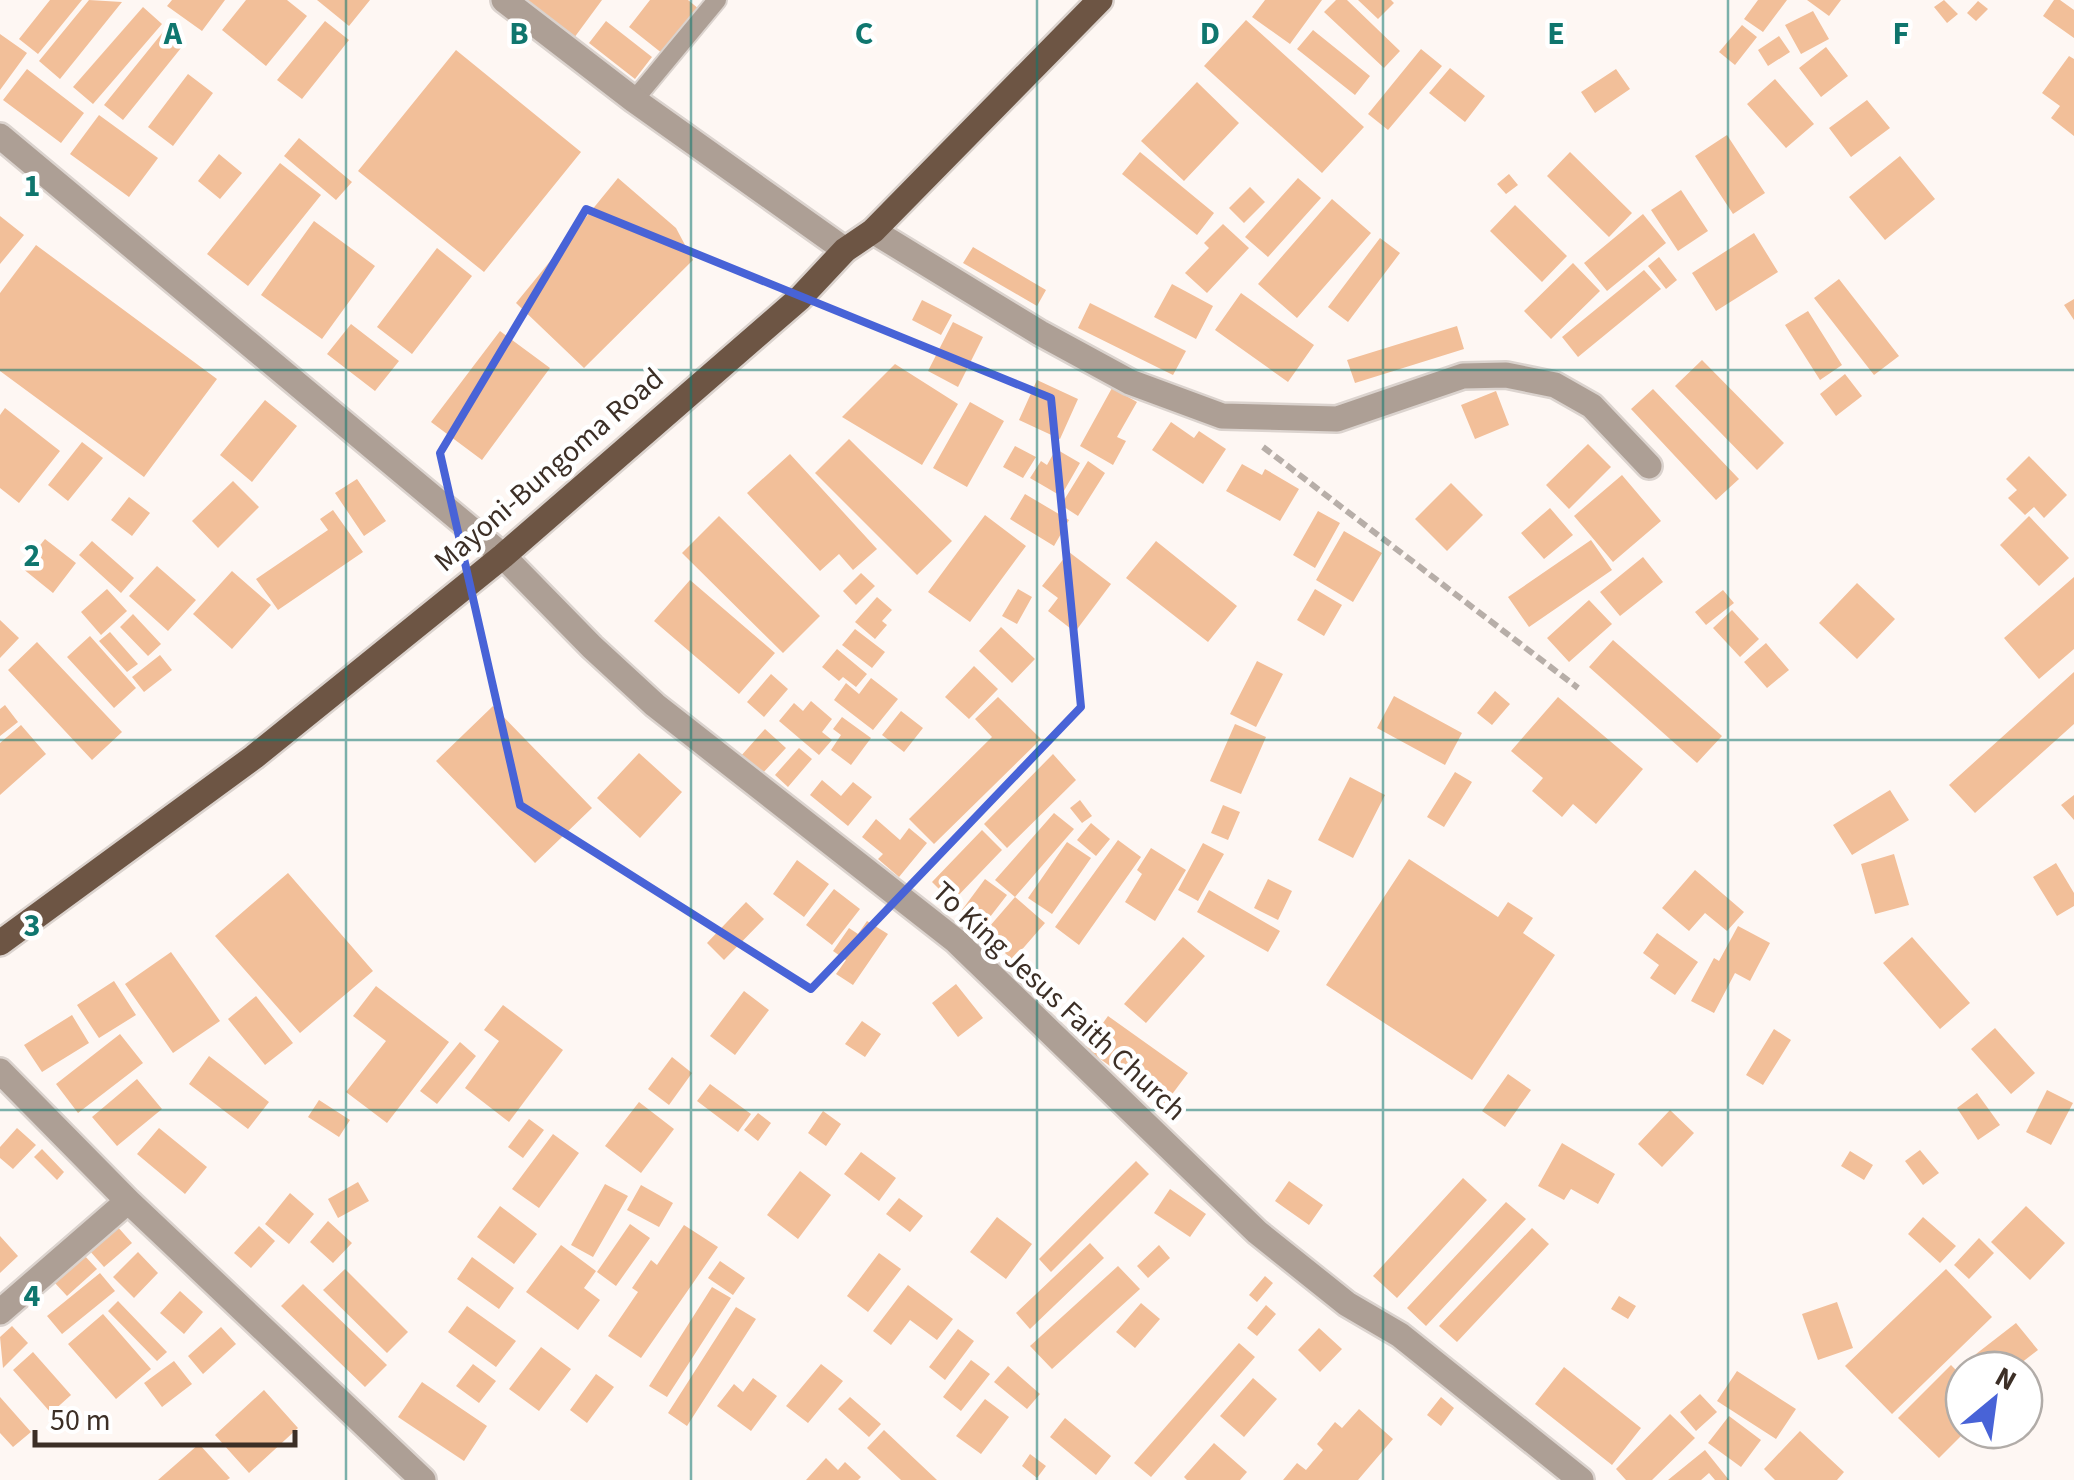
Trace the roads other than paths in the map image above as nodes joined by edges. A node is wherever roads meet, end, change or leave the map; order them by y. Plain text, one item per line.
1 (504, 0) edge
2 (717, 0) edge
3 (1100, 0) edge
4 (634, 100) junction
5 (0, 136) edge
6 (873, 232) junction
7 (845, 250) junction
8 (1649, 466) dead end
9 (503, 556) junction
10 (0, 943) edge
11 (0, 1071) edge
12 (128, 1201) junction
13 (0, 1312) edge
14 (423, 1480) edge
15 (1581, 1480) edge

1 - 4 street
2 - 4 lane
3 - 6 main road, Mayoni-Bungoma Road
4 - 7 street
5 - 9 street, To King Jesus Faith Church
6 - 7 main road, Mayoni-Bungoma Road
6 - 8 street
7 - 9 main road, Mayoni-Bungoma Road
9 - 10 main road, Mayoni-Bungoma Road
9 - 15 street, To King Jesus Faith Church
11 - 12 street
12 - 13 street
12 - 14 street

